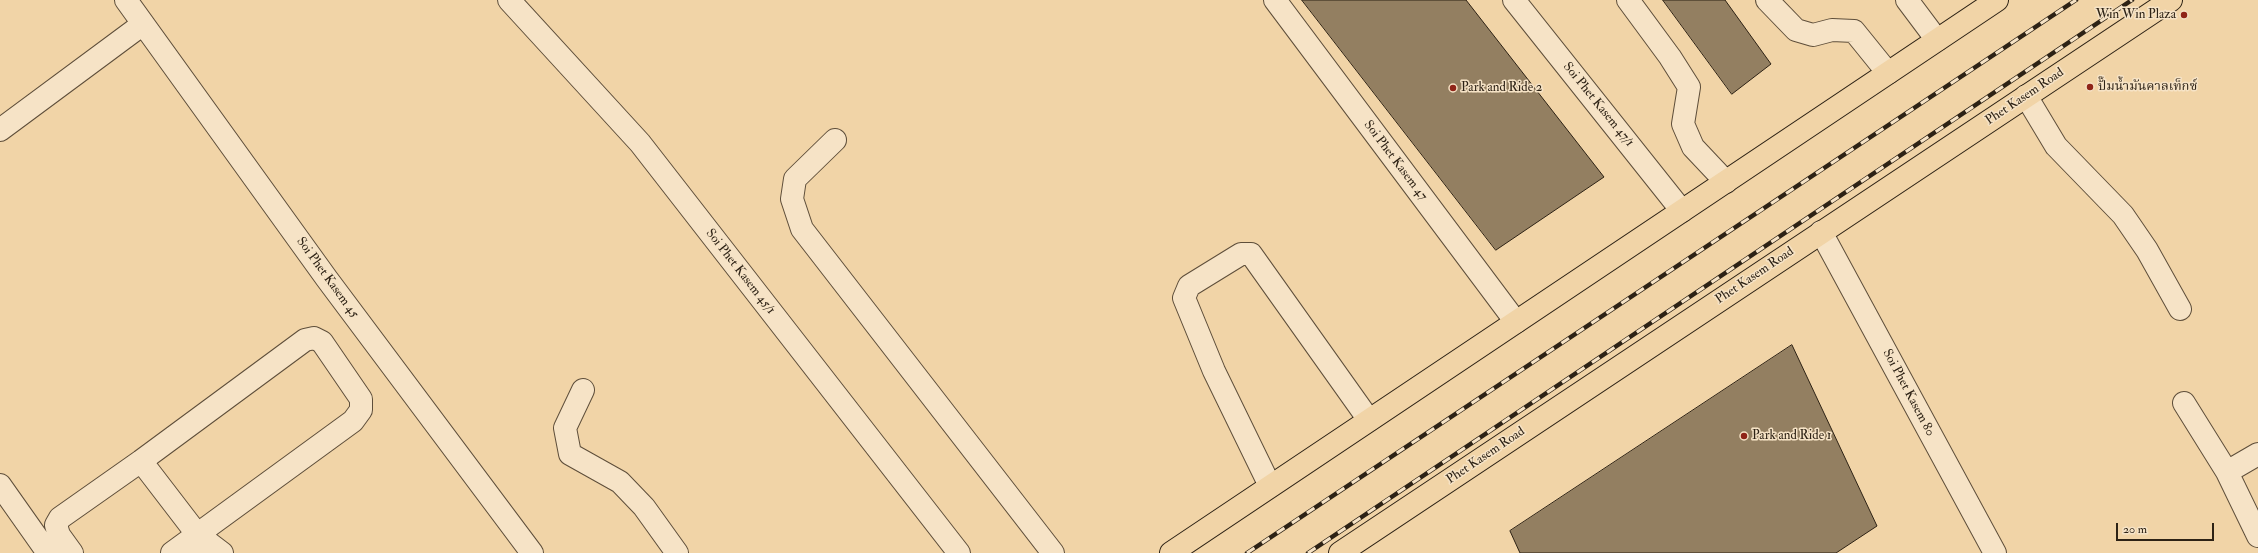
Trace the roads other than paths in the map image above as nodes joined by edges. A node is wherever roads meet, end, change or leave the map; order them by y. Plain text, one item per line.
1 (126, 0) edge
2 (510, 0) edge
3 (1275, 0) edge
4 (1514, 0) edge
5 (1628, 0) edge
6 (1767, 0) edge
7 (1907, 0) edge
8 (1997, 0) edge
9 (2171, 0) edge
10 (143, 24) junction
11 (1937, 40) junction
12 (1888, 73) junction
13 (2026, 96) junction
14 (0, 130) edge
15 (835, 140) dead end
16 (1726, 182) junction
17 (1682, 211) junction
18 (1821, 232) junction
19 (2180, 309) dead end
20 (1516, 322) junction
21 (583, 390) dead end
22 (2184, 403) dead end
23 (1370, 420) junction
24 (2258, 454) edge
25 (141, 462) junction
26 (2227, 472) junction
27 (0, 485) edge
28 (1270, 486) junction
29 (2258, 536) edge
30 (196, 543) edge
31 (48, 553) edge
32 (72, 553) edge
33 (172, 553) edge
34 (222, 553) edge
35 (532, 553) edge
36 (677, 553) edge
37 (959, 553) edge
38 (1053, 553) edge
39 (1171, 553) edge
40 (1340, 553) edge
41 (1995, 553) edge

1 - 10 street, Soi Phet Kasem 45
2 - 37 street, Soi Phet Kasem 45/1
3 - 20 street, Soi Phet Kasem 47
4 - 17 street, Soi Phet Kasem 47/1
5 - 16 street
6 - 12 street
7 - 11 street
8 - 11 main road
9 - 13 main road, Phet Kasem Road
10 - 14 street
10 - 35 street, Soi Phet Kasem 45
11 - 12 main road
12 - 16 main road
13 - 18 main road, Phet Kasem Road
13 - 19 street
15 - 38 street
16 - 17 main road
17 - 20 main road
18 - 40 main road, Phet Kasem Road
18 - 41 street, Soi Phet Kasem 80
20 - 23 main road
21 - 36 street
22 - 26 street
23 - 28 main road
23 - 28 street
24 - 26 street
25 - 30 street
25 - 30 street
25 - 32 street
26 - 29 street
27 - 31 street
28 - 39 main road
30 - 33 street
30 - 34 street

